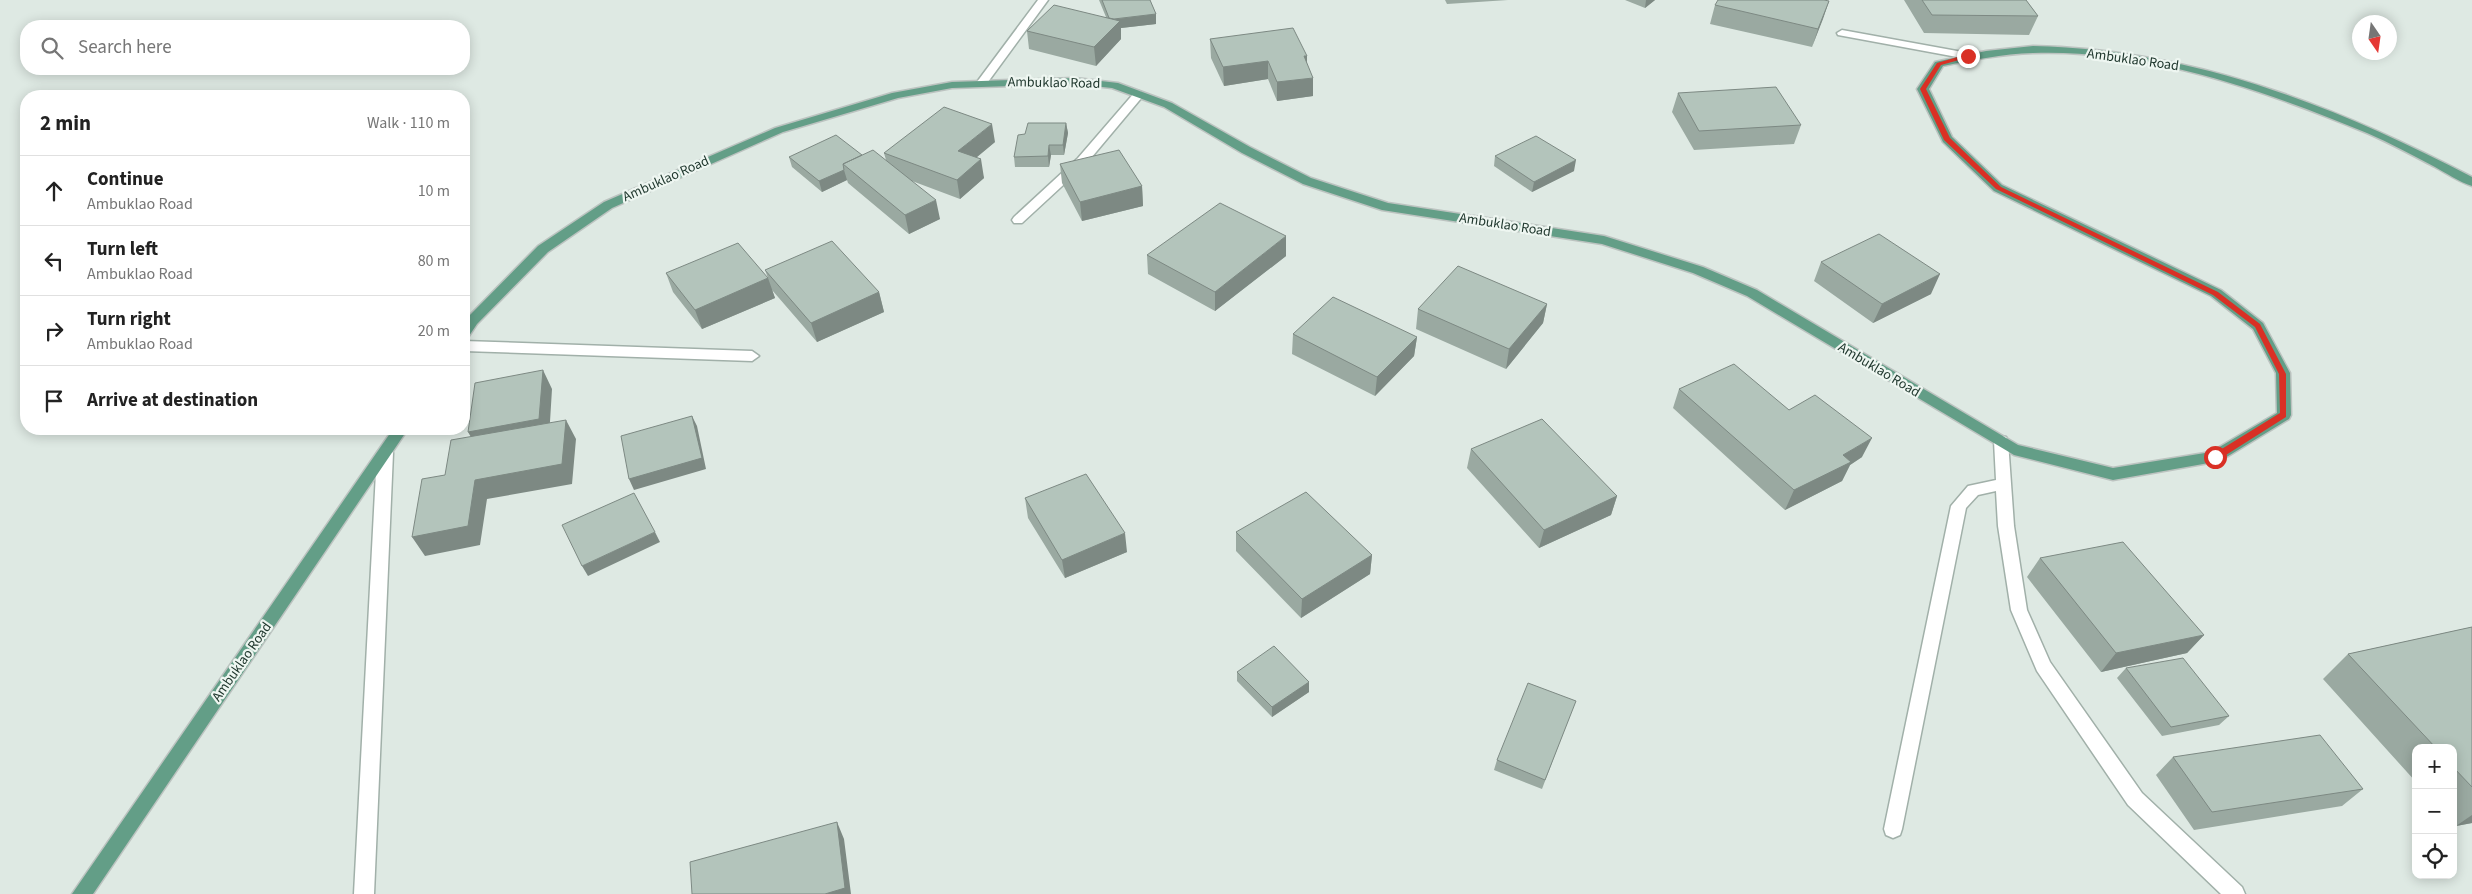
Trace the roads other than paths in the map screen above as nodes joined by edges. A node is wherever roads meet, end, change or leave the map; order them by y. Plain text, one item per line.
1 (1043, 0) edge
2 (1842, 34) dead end
3 (1968, 56) junction
4 (981, 84) junction
5 (1139, 94) junction
6 (2472, 182) edge
7 (1018, 220) dead end
8 (470, 324) edge
9 (470, 346) edge
10 (752, 356) dead end
11 (397, 435) edge
12 (2000, 441) junction
13 (386, 453) junction
14 (2003, 484) junction
15 (1893, 829) dead end
16 (82, 894) edge
17 (364, 894) edge
18 (2235, 894) edge

1 - 4 street
2 - 3 street
3 - 6 main road, Ambuklao Road
3 - 12 main road, Ambuklao Road
4 - 5 main road, Ambuklao Road
4 - 8 main road, Ambuklao Road
5 - 7 street
5 - 12 main road, Ambuklao Road
9 - 10 street
11 - 13 main road, Ambuklao Road
12 - 14 street
13 - 16 main road, Ambuklao Road
13 - 17 street
14 - 15 street
14 - 18 street

